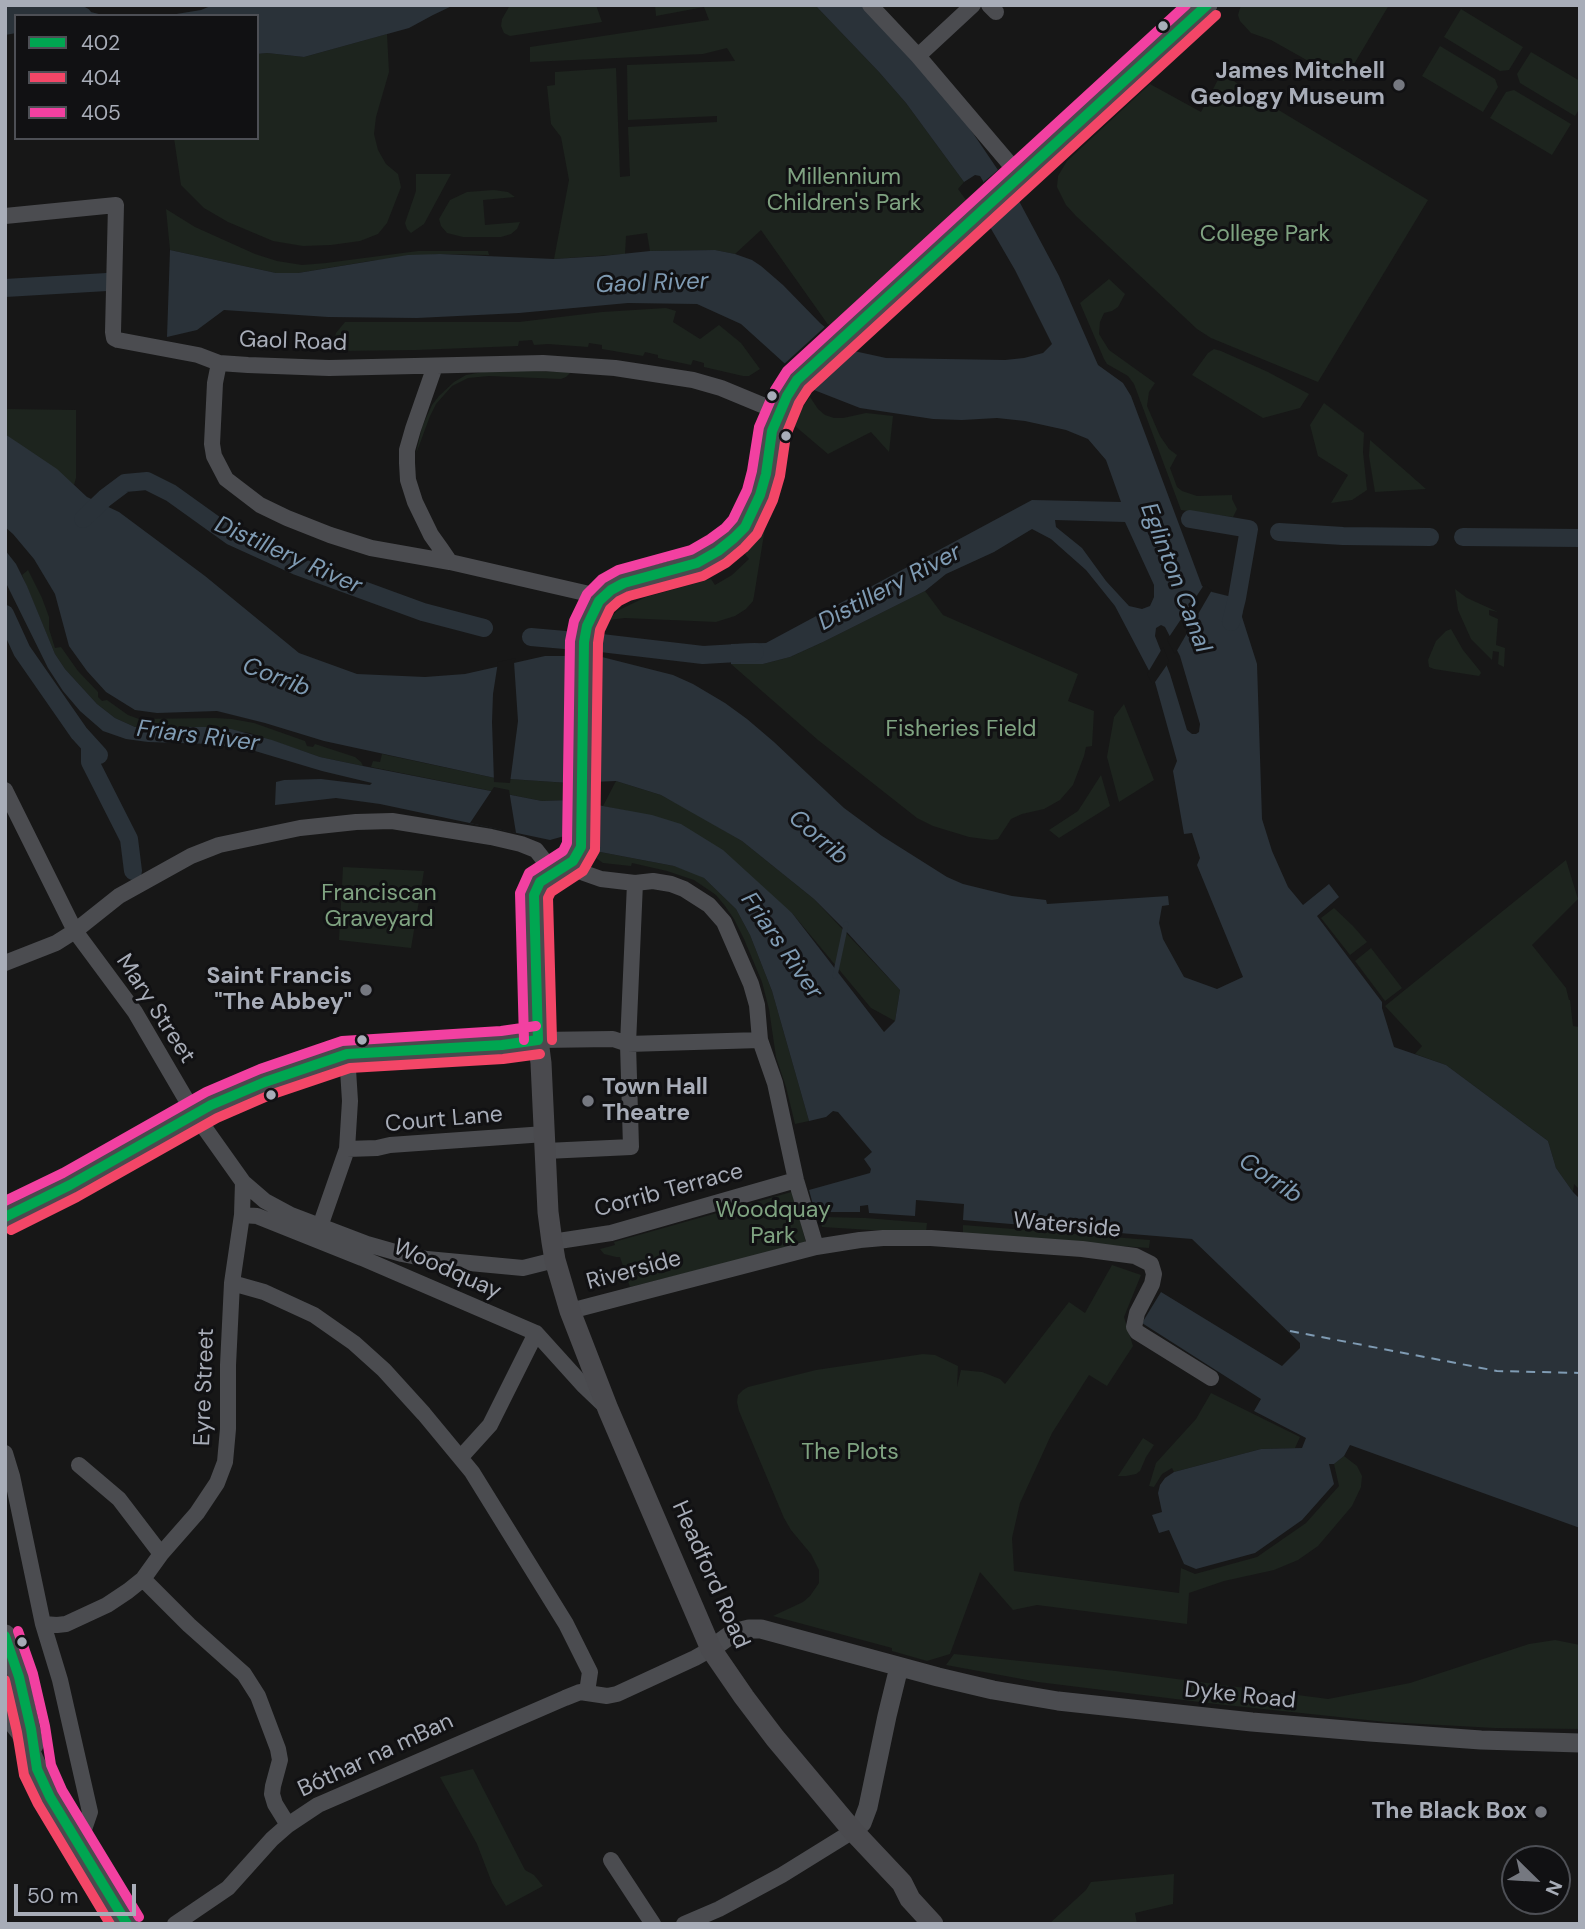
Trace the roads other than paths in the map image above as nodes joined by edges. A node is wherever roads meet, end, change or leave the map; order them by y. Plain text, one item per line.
1 (870, 5) edge
2 (973, 5) edge
3 (1207, 5) edge
4 (918, 55) junction
5 (1015, 181) junction
6 (5, 216) edge
7 (219, 363) junction
8 (435, 366) junction
9 (779, 412) junction
10 (450, 562) junction
11 (599, 601) junction
12 (5, 790) edge
13 (577, 854) junction
14 (554, 873) junction
15 (635, 883) junction
16 (75, 931) junction
17 (5, 963) edge
18 (538, 1040) junction
19 (760, 1041) junction
20 (628, 1044) junction
21 (347, 1054) junction
22 (194, 1113) junction
23 (545, 1143) junction
24 (347, 1149) junction
25 (796, 1180) junction
26 (243, 1182) junction
27 (242, 1214) junction
28 (5, 1217) edge
29 (318, 1234) junction
30 (816, 1247) junction
31 (553, 1251) junction
32 (792, 1254) joint
33 (232, 1283) junction
34 (570, 1311) junction
35 (536, 1333) junction
36 (1211, 1378) dead end
37 (608, 1409) junction
38 (5, 1453) edge
39 (461, 1457) junction
40 (79, 1465) dead end
41 (161, 1554) junction
42 (143, 1579) junction
43 (43, 1624) junction
44 (6, 1640) edge
45 (711, 1649) junction
46 (899, 1667) junction
47 (5, 1688) edge
48 (587, 1692) junction
49 (5, 1718) edge
50 (1580, 1743) edge
51 (37, 1769) junction
52 (288, 1825) junction
53 (853, 1831) junction
54 (79, 1844) junction
55 (611, 1860) dead end
56 (902, 1883) junction
57 (720, 1917) edge
58 (127, 1924) edge
59 (175, 1924) edge
60 (653, 1924) edge
61 (684, 1924) edge
62 (933, 1924) edge
63 (947, 1924) edge

1 - 4 street
2 - 4 street
3 - 5 main road
4 - 5 street
5 - 9 main road
6 - 7 street
7 - 8 street, Gaol Road
7 - 10 street, Gaol Road
8 - 9 street, Gaol Road
8 - 10 street
9 - 11 main road
10 - 11 street, Gaol Road
11 - 13 main road
12 - 16 street, Mary Street
13 - 14 main road
13 - 15 street
14 - 16 street
14 - 18 main road, Headford Road
15 - 19 street
15 - 20 street
16 - 17 street
16 - 22 street, Mary Street
18 - 20 street
18 - 21 main road
18 - 23 main road, Headford Road
19 - 20 street
19 - 25 street
20 - 23 street, Court Lane
21 - 22 main road
21 - 24 street
22 - 26 street, Mary Street
22 - 28 main road
23 - 24 street, Court Lane
23 - 31 main road, Headford Road
24 - 29 street
25 - 30 street
25 - 31 street, Corrib Terrace
26 - 27 street, Eyre Street
26 - 29 street, Woodquay
27 - 29 street, Woodquay
27 - 33 street, Eyre Street
29 - 31 street, Woodquay
29 - 35 street, Woodquay
30 - 32 street, Waterside
30 - 36 street, Waterside
31 - 34 main road, Headford Road
32 - 34 street, Riverside
33 - 39 street
33 - 41 street, Eyre Street
34 - 37 main road, Headford Road
35 - 37 street, Woodquay
35 - 39 street
37 - 45 main road, Headford Road
38 - 43 street
39 - 48 street
40 - 41 street
41 - 42 street, Eyre Street
42 - 43 street, Eyre Street
42 - 52 street
43 - 54 street
44 - 47 main road
44 - 51 main road
45 - 46 street, Dyke Road
45 - 48 street, Bóthar na mBan
45 - 53 main road, Headford Road
46 - 50 street, Dyke Road
46 - 53 street
48 - 52 street, Bóthar na mBan
49 - 51 main road
51 - 54 main road
52 - 59 street, Bóthar na mBan
53 - 56 main road, Headford Road
53 - 57 street
54 - 58 main road
55 - 60 street
56 - 62 main road, Headford Road
56 - 63 main road, Headford Road
57 - 61 street

